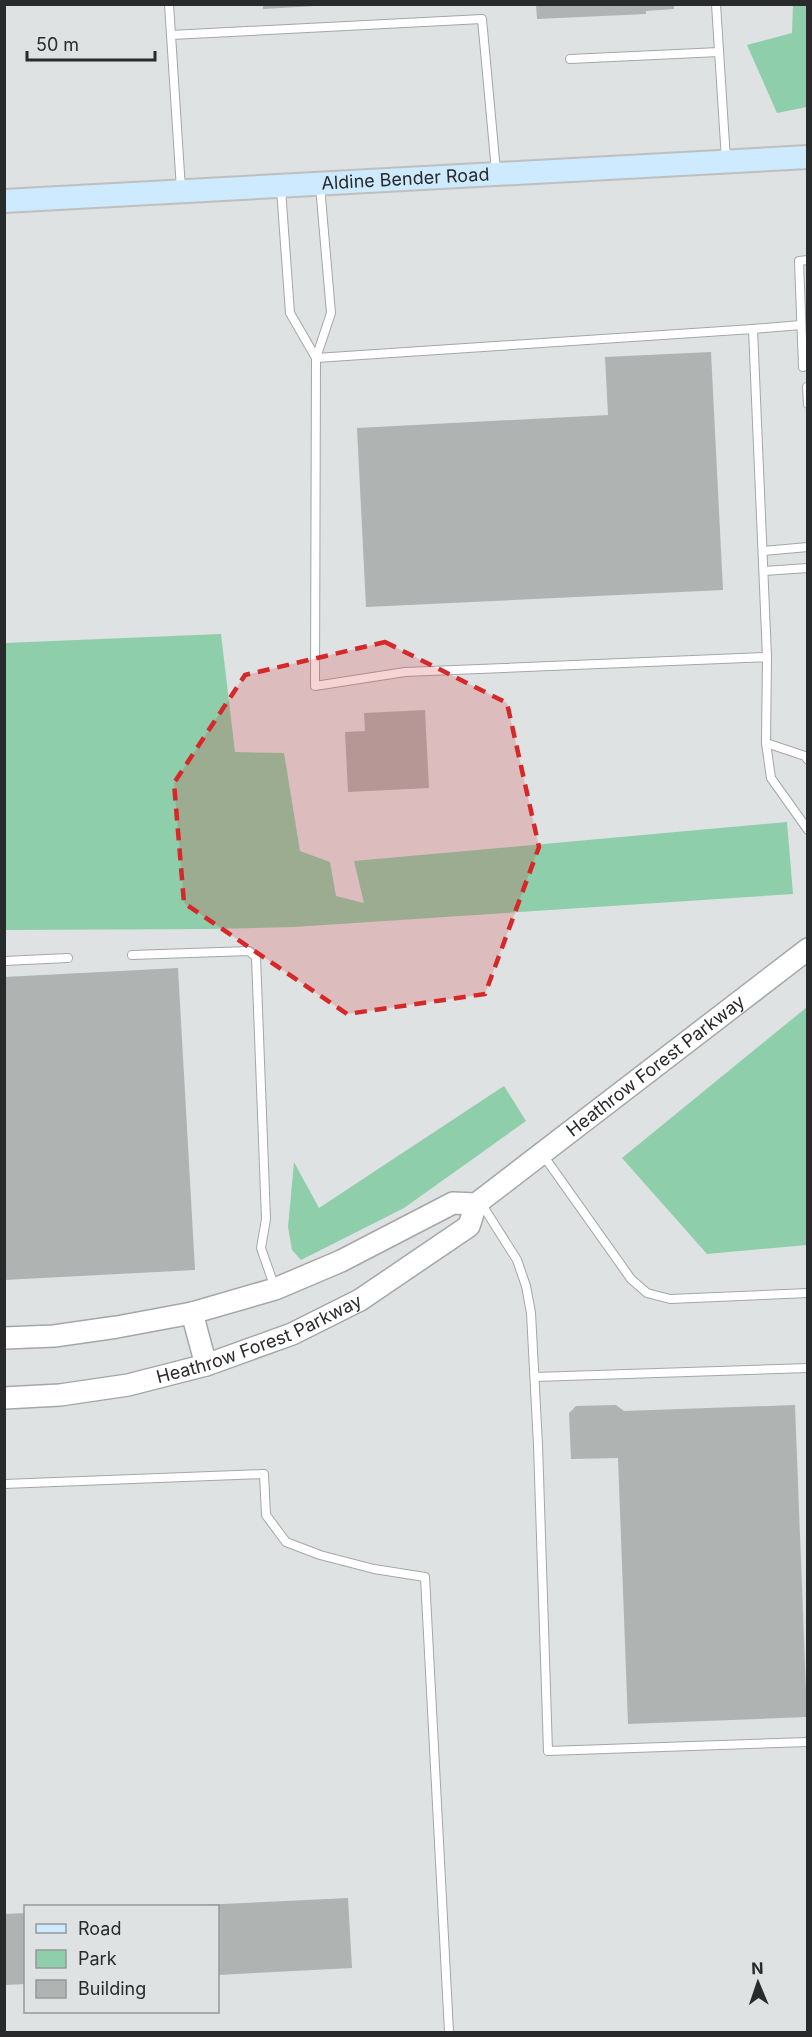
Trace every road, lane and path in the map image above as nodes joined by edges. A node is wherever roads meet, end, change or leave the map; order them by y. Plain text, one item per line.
1 (169, 4) edge
2 (716, 4) edge
3 (171, 35) junction
4 (719, 52) junction
5 (570, 59) dead end
6 (807, 157) edge
7 (726, 162) junction
8 (496, 174) junction
9 (320, 184) junction
10 (281, 187) junction
11 (181, 192) junction
12 (4, 201) edge
13 (807, 261) edge
14 (801, 326) junction
15 (753, 329) junction
16 (316, 358) junction
17 (803, 367) dead end
18 (807, 387) edge
19 (807, 404) edge
20 (807, 548) edge
21 (763, 551) junction
22 (807, 568) edge
23 (764, 572) junction
24 (767, 657) junction
25 (766, 742) junction
26 (807, 760) edge
27 (807, 830) edge
28 (807, 949) edge
29 (132, 955) dead end
30 (68, 958) dead end
31 (4, 961) edge
32 (541, 1153) junction
33 (478, 1203) junction
34 (275, 1289) junction
35 (807, 1293) edge
36 (192, 1313) junction
37 (4, 1338) edge
38 (206, 1365) junction
39 (807, 1368) edge
40 (535, 1377) junction
41 (4, 1398) edge
42 (4, 1484) edge
43 (807, 1742) edge
44 (449, 2032) edge

1 - 3 lane
2 - 4 lane
3 - 8 lane
3 - 11 lane
4 - 5 lane
4 - 7 lane
6 - 7 main road, Aldine Bender Road
7 - 8 main road, Aldine Bender Road
8 - 9 main road, Aldine Bender Road
9 - 10 main road, Aldine Bender Road
9 - 16 lane
10 - 11 main road, Aldine Bender Road
10 - 16 lane
11 - 12 main road, Aldine Bender Road
13 - 14 lane
14 - 15 lane
14 - 17 lane
15 - 16 lane
15 - 21 lane
16 - 24 lane
18 - 19 lane
20 - 21 lane
21 - 23 lane
22 - 23 lane
23 - 24 lane
24 - 25 lane
25 - 26 lane
25 - 27 lane
28 - 32 street, Heathrow Forest Parkway
29 - 34 lane
30 - 31 lane
32 - 33 street, Heathrow Forest Parkway
32 - 35 lane
33 - 34 street
33 - 38 street, Heathrow Forest Parkway
33 - 40 lane
34 - 36 street
36 - 37 street
36 - 38 street
38 - 41 street, Heathrow Forest Parkway
39 - 40 lane
40 - 43 lane
42 - 44 lane

